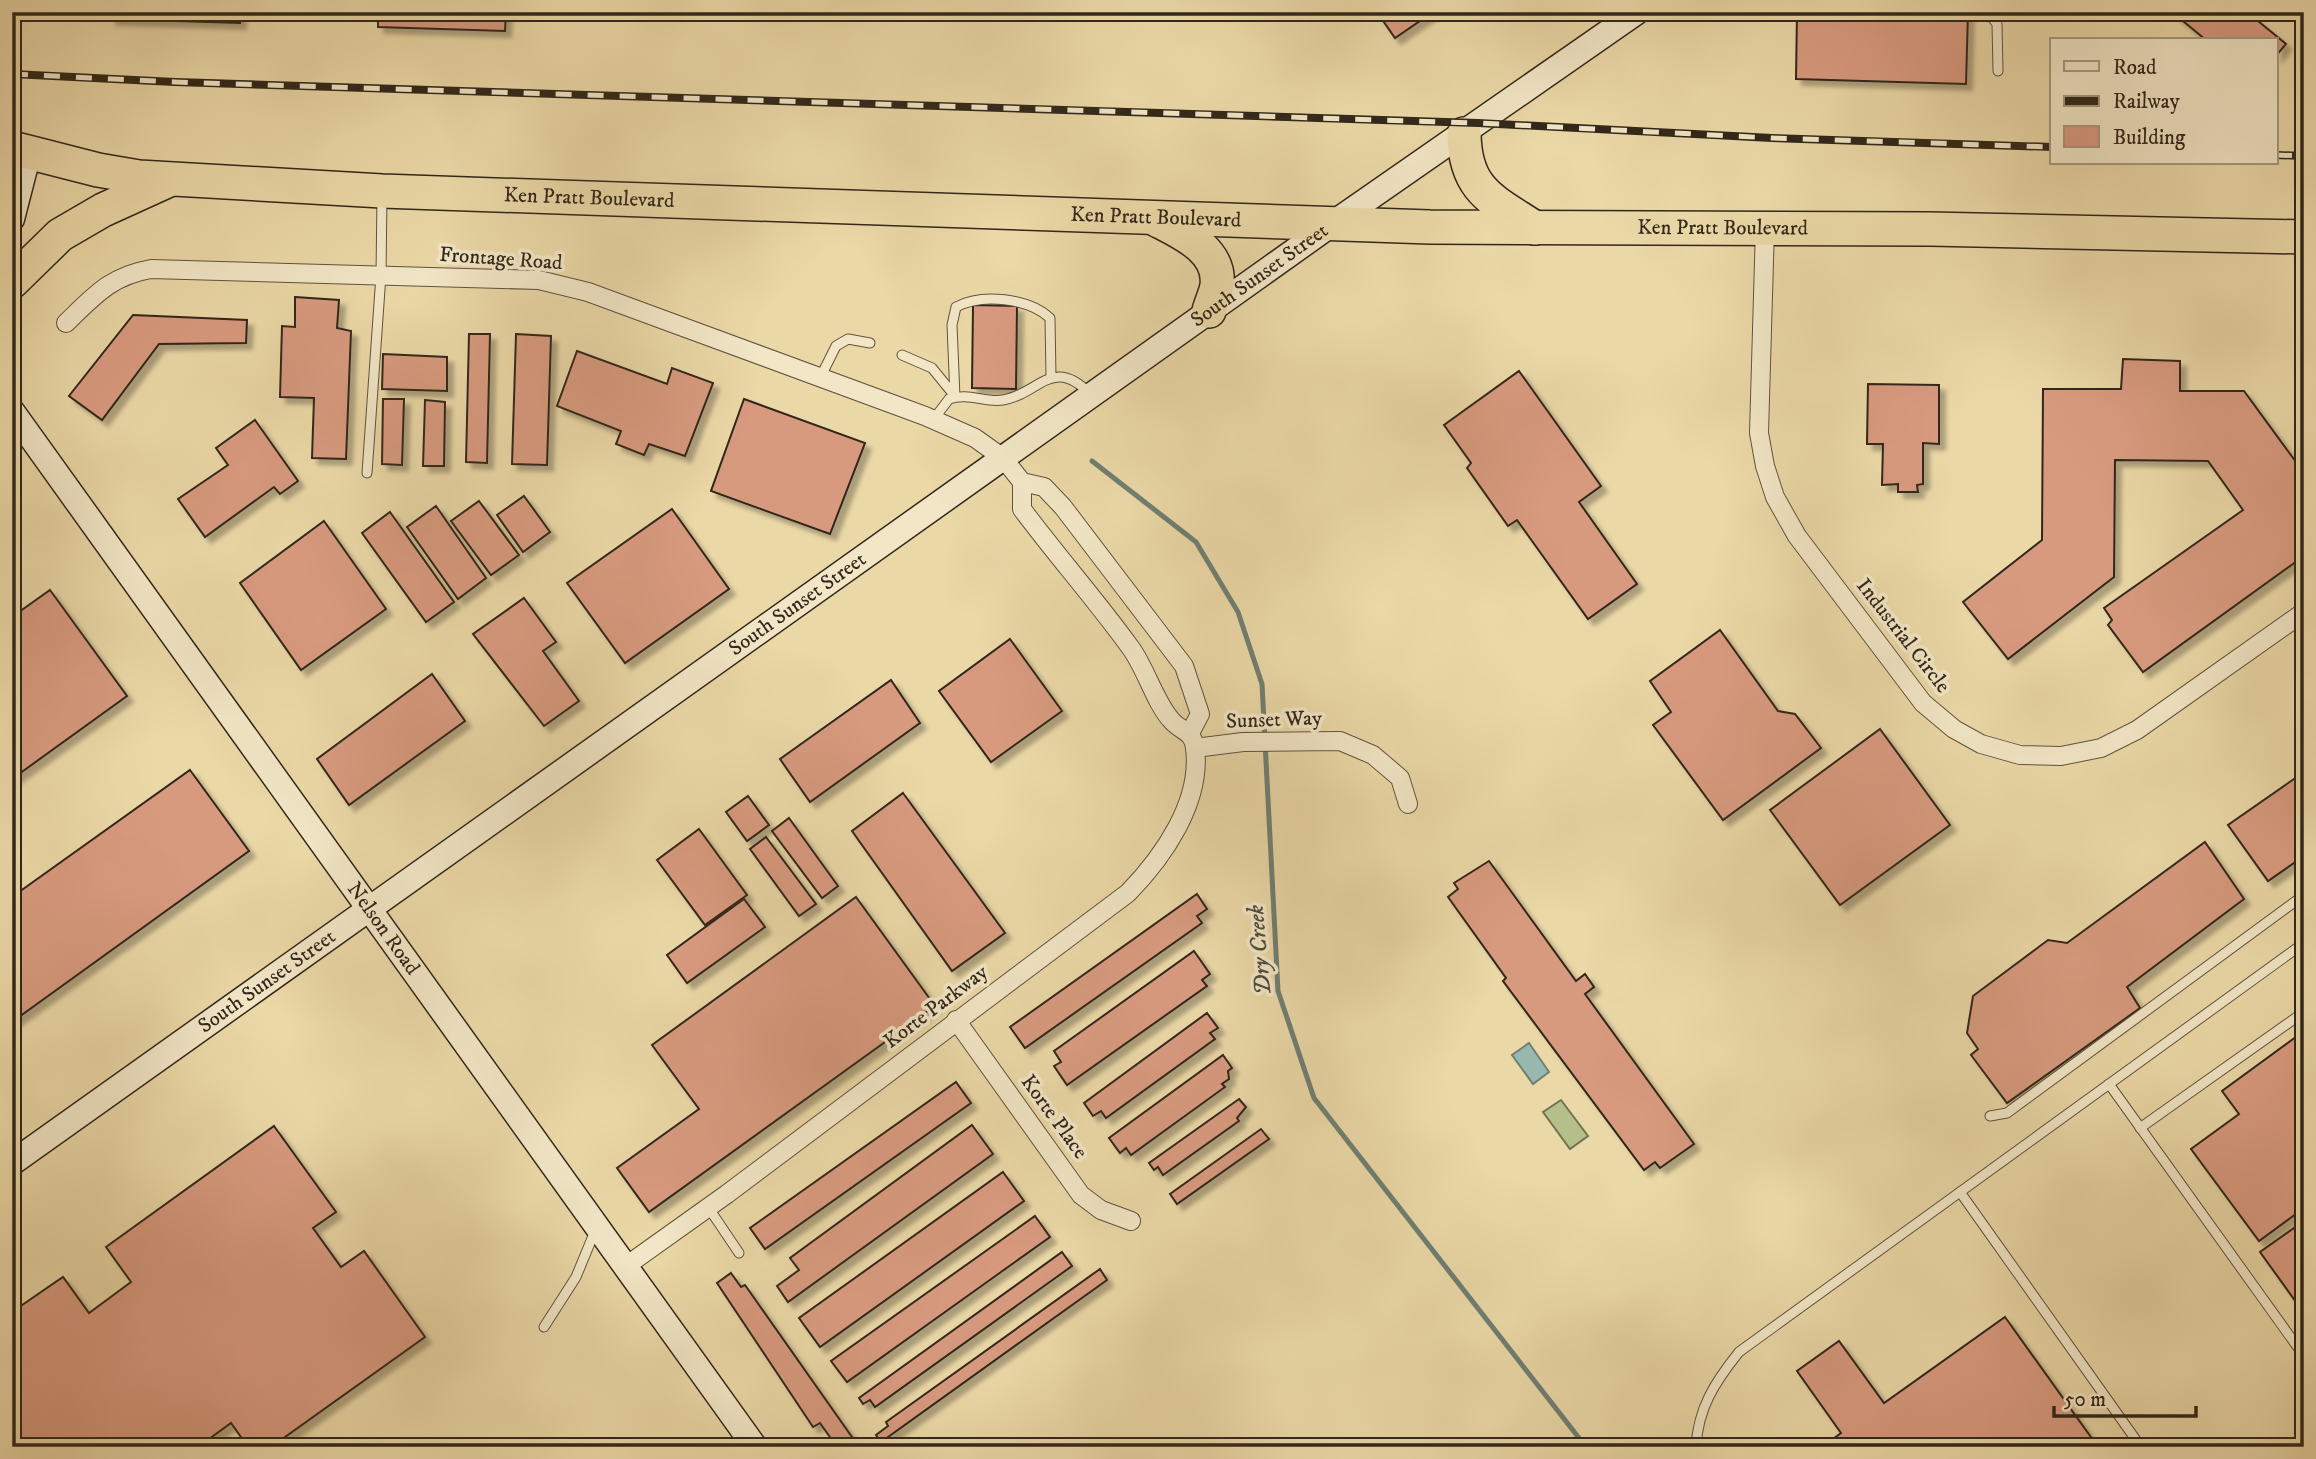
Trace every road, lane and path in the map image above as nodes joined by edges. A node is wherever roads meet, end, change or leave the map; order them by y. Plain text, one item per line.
1 (1637, 12) edge
2 (1989, 12) edge
3 (1586, 47) junction
4 (1998, 71) dead end
5 (1501, 107) dead end
6 (1464, 134) junction
7 (21, 150) edge
8 (169, 180) junction
9 (382, 191) junction
10 (1149, 216) junction
11 (12, 219) edge
12 (1332, 224) junction
13 (1765, 227) junction
14 (1535, 228) junction
15 (2304, 237) edge
16 (381, 275) junction
17 (12, 282) edge
18 (1209, 311) junction
19 (66, 323) dead end
20 (870, 343) dead end
21 (902, 355) dead end
22 (1051, 377) junction
23 (820, 378) junction
24 (1091, 395) junction
25 (955, 397) junction
26 (12, 411) edge
27 (933, 420) junction
28 (12, 436) edge
29 (1003, 458) junction
30 (51, 466) junction
31 (367, 473) dead end
32 (1023, 482) junction
33 (2304, 612) edge
34 (1193, 741) junction
35 (1408, 804) dead end
36 (2304, 895) edge
37 (370, 909) junction
38 (2304, 943) edge
39 (2304, 1012) edge
40 (956, 1020) junction
41 (2109, 1084) junction
42 (1990, 1116) dead end
43 (2140, 1128) junction
44 (12, 1163) edge
45 (1960, 1192) junction
46 (709, 1207) junction
47 (1131, 1222) dead end
48 (597, 1227) junction
49 (739, 1253) dead end
50 (626, 1266) junction
51 (544, 1326) dead end
52 (2300, 1343) edge
53 (2304, 1356) edge
54 (755, 1447) edge
55 (1696, 1447) edge
56 (2141, 1447) edge

1 - 3 street, South Sunset Street
2 - 4 lane
3 - 5 street, South Sunset Street
3 - 6 street, South Sunset Street
6 - 12 street, South Sunset Street
6 - 14 highway
7 - 8 highway, Ken Pratt Boulevard
7 - 11 street
8 - 9 highway, Ken Pratt Boulevard
8 - 17 highway
9 - 10 highway, Ken Pratt Boulevard
9 - 16 lane
10 - 12 highway, Ken Pratt Boulevard
10 - 18 highway
12 - 14 highway, Ken Pratt Boulevard
12 - 18 street, South Sunset Street
13 - 14 highway, Ken Pratt Boulevard
13 - 15 highway, Ken Pratt Boulevard
13 - 33 street, Industrial Circle
16 - 19 street, Frontage Road
16 - 23 street, Frontage Road
16 - 31 lane
18 - 24 street, South Sunset Street
20 - 23 lane
21 - 25 lane
22 - 24 lane
22 - 25 lane
22 - 25 lane
23 - 27 street, Frontage Road
24 - 29 street, South Sunset Street
25 - 27 lane
26 - 30 street, Nelson Road
27 - 29 street, Frontage Road
28 - 30 street
29 - 32 street, Korte Parkway
29 - 37 street, South Sunset Street
30 - 37 street, Nelson Road
32 - 34 street
32 - 34 street, Korte Parkway
34 - 35 street, Sunset Way
34 - 40 street, Korte Parkway
36 - 42 lane
37 - 44 street, South Sunset Street
37 - 48 street, Nelson Road
38 - 41 lane
39 - 43 lane
40 - 46 street, Korte Parkway
40 - 47 street, Korte Place
41 - 43 lane
41 - 45 lane
43 - 52 lane
45 - 55 lane
45 - 56 lane
46 - 49 lane
46 - 50 street, Korte Parkway
48 - 50 street, Nelson Road
48 - 51 lane
50 - 54 street, Nelson Road
52 - 53 lane

